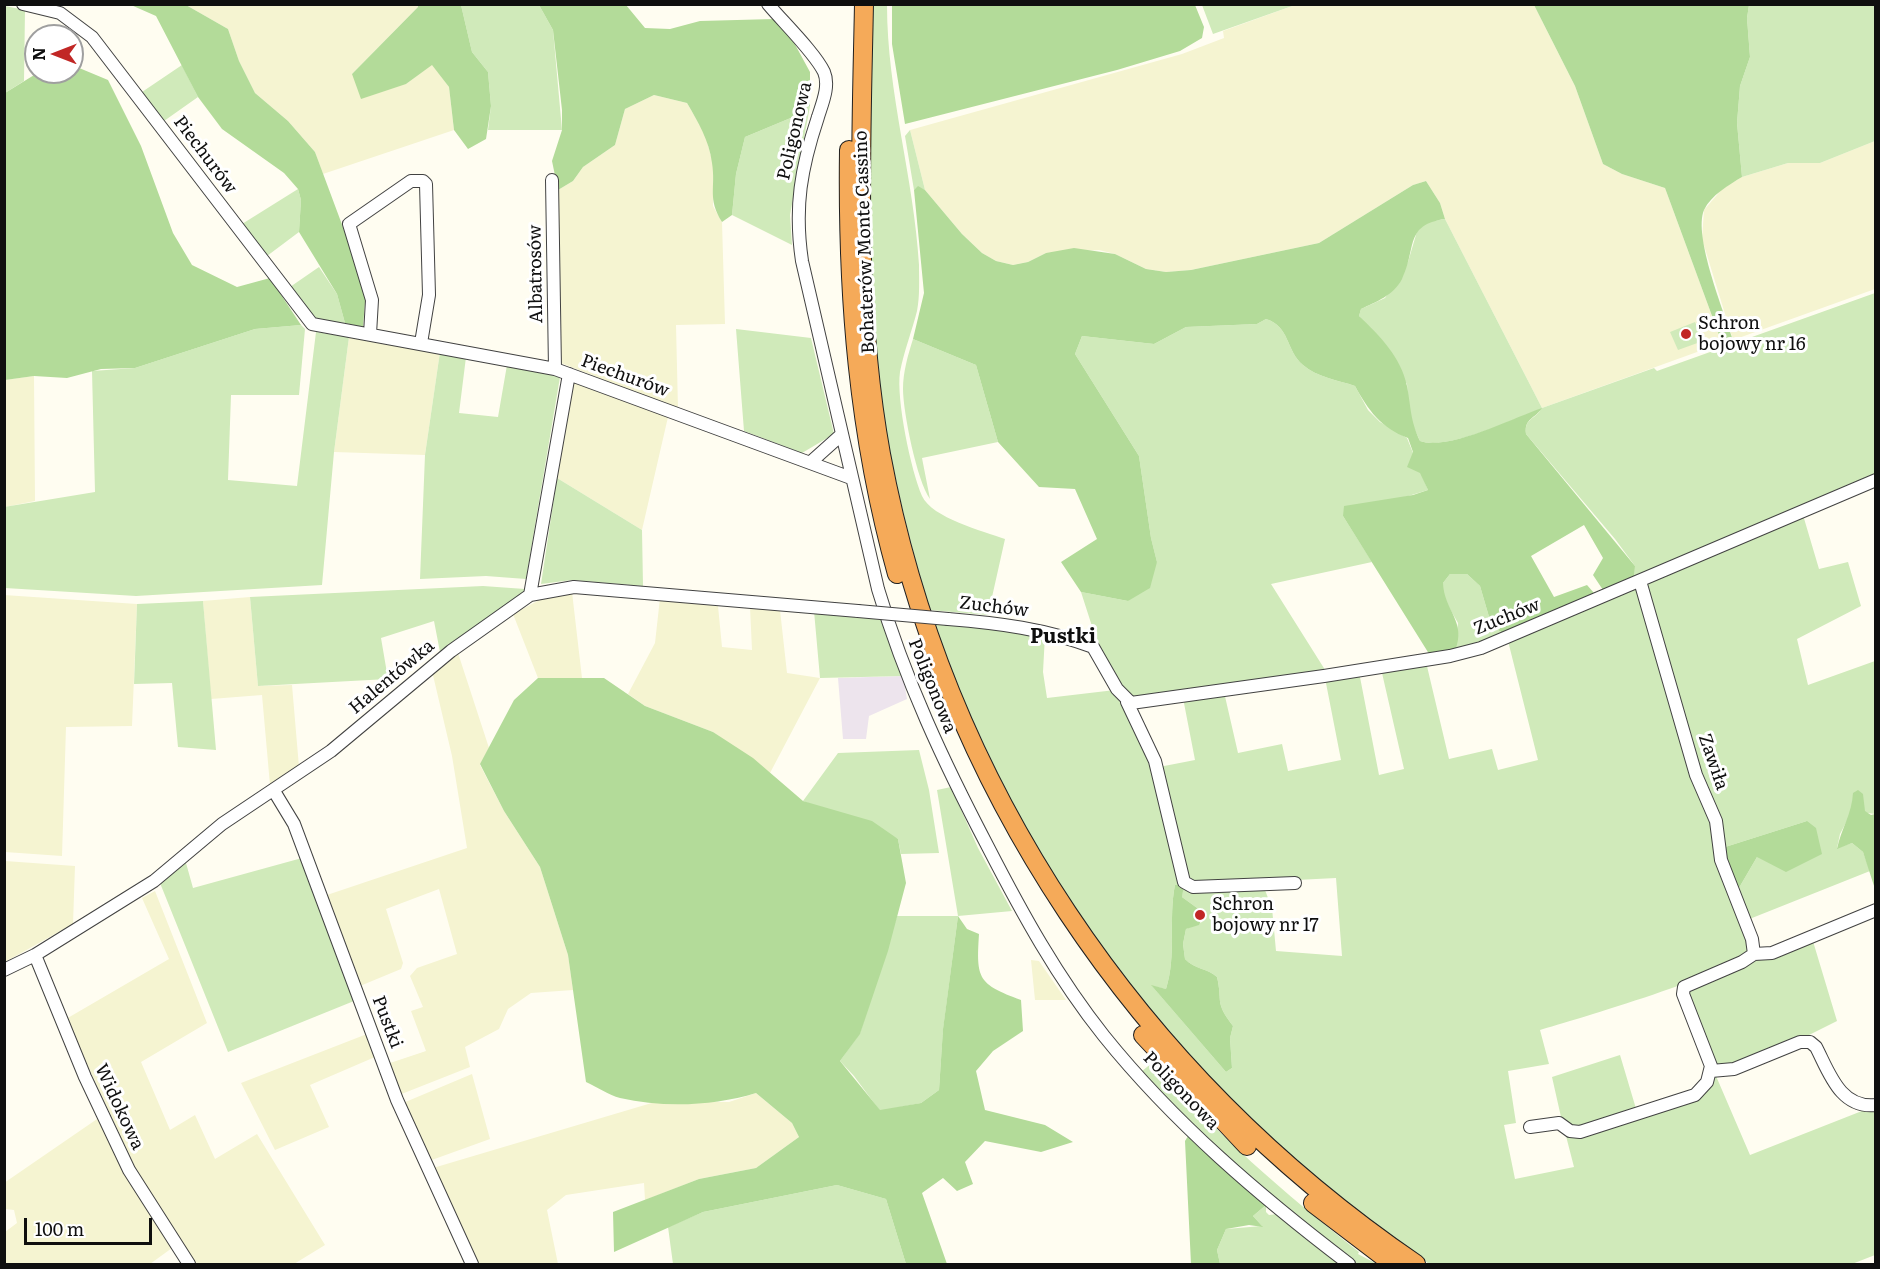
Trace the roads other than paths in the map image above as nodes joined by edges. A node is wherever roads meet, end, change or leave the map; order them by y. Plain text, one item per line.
1 (23, 4) edge
2 (768, 4) edge
3 (851, 4) edge
4 (864, 4) edge
5 (552, 180) dead end
6 (370, 334) junction
7 (421, 343) junction
8 (555, 369) junction
9 (568, 374) junction
10 (841, 435) junction
11 (812, 461) junction
12 (851, 478) junction
13 (1875, 480) edge
14 (1640, 581) junction
15 (530, 595) junction
16 (858, 611) joint
17 (1127, 702) junction
18 (274, 791) junction
19 (1295, 883) dead end
20 (1875, 910) edge
21 (1754, 954) junction
22 (35, 955) junction
23 (4, 970) edge
24 (1711, 1071) junction
25 (1875, 1105) edge
26 (1530, 1127) dead end
27 (189, 1264) edge
28 (472, 1264) edge
29 (1349, 1264) edge
30 (1393, 1264) edge
31 (1416, 1264) edge

1 - 6 street, Piechurów
2 - 10 street, Poligonowa
3 - 30 highway, Bohaterów Monte Cassino
4 - 31 highway, Bohaterów Monte Cassino
5 - 8 street, Albatrosów
6 - 7 street, Piechurów
6 - 7 street
7 - 8 street, Piechurów
8 - 9 street, Piechurów
9 - 11 street, Piechurów
9 - 15 street
10 - 11 street
10 - 12 street, Poligonowa
11 - 12 street, Piechurów
12 - 29 street, Poligonowa
13 - 14 street, Zuchów
14 - 17 street, Zuchów
14 - 21 street, Zawiła
15 - 16 street, Halentówka
15 - 18 street, Halentówka
16 - 17 street, Zuchów, bridge
17 - 19 street, Zuchów
18 - 22 street, Halentówka
18 - 28 street, Pustki
20 - 21 street
21 - 24 street
22 - 23 street, Halentówka
22 - 27 street, Widokowa
24 - 25 street
24 - 26 street

